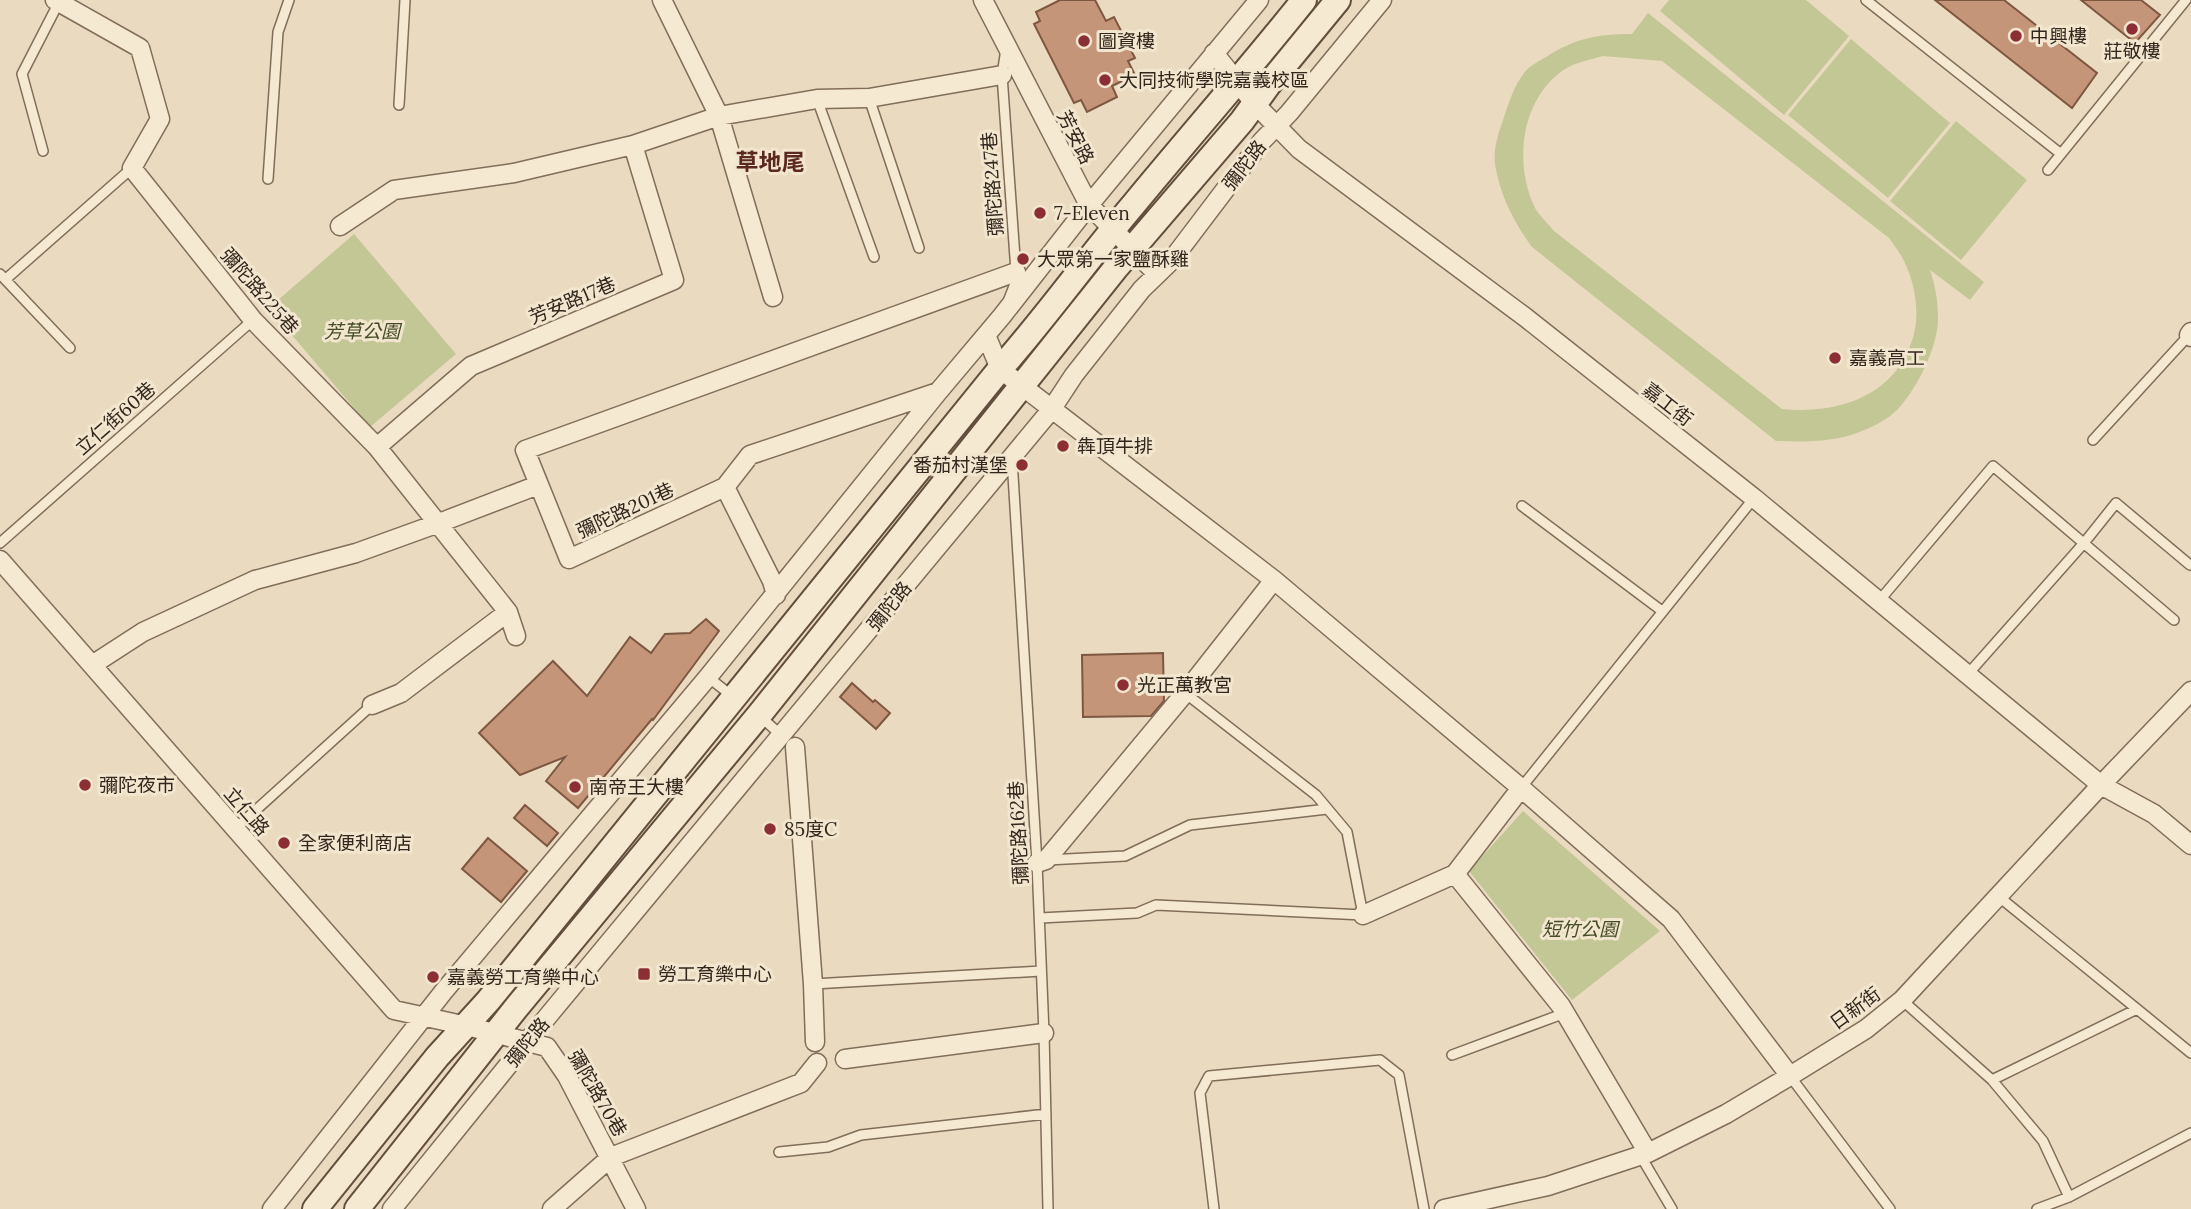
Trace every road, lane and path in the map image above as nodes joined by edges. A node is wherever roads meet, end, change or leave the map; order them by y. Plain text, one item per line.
1 (289, 0) edge
2 (405, 0) edge
3 (662, 0) edge
4 (983, 0) edge
5 (1259, 0) edge
6 (1304, 0) edge
7 (1338, 0) edge
8 (1382, 0) edge
9 (1866, 0) edge
10 (2186, 0) edge
11 (57, 1) edge
12 (1006, 46) junction
13 (1214, 53) junction
14 (1002, 75) junction
15 (1238, 82) junction
16 (869, 98) junction
17 (817, 99) junction
18 (1255, 104) junction
19 (399, 105) dead end
20 (719, 116) junction
21 (1275, 126) junction
22 (633, 145) junction
23 (43, 151) dead end
24 (2061, 154) junction
25 (132, 168) junction
26 (2048, 170) dead end
27 (268, 178) dead end
28 (1089, 205) junction
29 (340, 226) dead end
30 (1113, 230) junction
31 (919, 248) dead end
32 (1133, 248) junction
33 (874, 257) dead end
34 (1016, 272) junction
35 (1157, 274) junction
36 (3, 276) edge
37 (773, 297) dead end
38 (1002, 317) junction
39 (253, 320) junction
40 (986, 335) junction
41 (2190, 335) edge
42 (70, 348) dead end
43 (1000, 369) junction
44 (1021, 386) junction
45 (938, 392) junction
46 (1051, 410) junction
47 (2093, 440) dead end
48 (377, 447) junction
49 (1012, 456) junction
50 (538, 485) junction
51 (725, 487) junction
52 (1754, 498) junction
53 (1522, 506) dead end
54 (439, 523) junction
55 (0, 543) edge
56 (2084, 543) junction
57 (0, 560) edge
58 (2190, 565) edge
59 (1274, 580) junction
60 (776, 594) junction
61 (1879, 601) junction
62 (1662, 611) junction
63 (508, 612) junction
64 (2174, 620) dead end
65 (516, 636) dead end
66 (92, 665) junction
67 (1968, 674) junction
68 (708, 677) junction
69 (2191, 691) edge
70 (1185, 693) junction
71 (733, 697) junction
72 (372, 705) joint
73 (759, 715) junction
74 (788, 742) junction
75 (2101, 785) junction
76 (1521, 788) junction
77 (1327, 809) junction
78 (235, 829) junction
79 (2191, 845) edge
80 (1042, 862) junction
81 (1455, 874) junction
82 (1998, 896) junction
83 (1363, 915) junction
84 (1040, 918) junction
85 (1041, 971) junction
86 (813, 984) junction
87 (1902, 1000) junction
88 (2137, 1009) junction
89 (1565, 1013) junction
90 (423, 1016) junction
91 (467, 1026) junction
92 (1044, 1033) junction
93 (495, 1035) junction
94 (526, 1042) junction
95 (815, 1042) dead end
96 (2191, 1053) edge
97 (1452, 1055) dead end
98 (845, 1059) dead end
99 (817, 1063) dead end
100 (1790, 1076) junction
101 (1992, 1080) junction
102 (1046, 1114) junction
103 (2191, 1133) edge
104 (779, 1152) dead end
105 (1644, 1154) junction
106 (611, 1157) junction
107 (2069, 1197) junction
108 (272, 1209) edge
109 (315, 1209) edge
110 (356, 1209) edge
111 (392, 1209) edge
112 (552, 1209) edge
113 (636, 1209) edge
114 (1048, 1209) edge
115 (1214, 1209) edge
116 (1424, 1209) edge
117 (1444, 1209) edge
118 (1672, 1209) edge
119 (1890, 1209) edge
120 (2037, 1209) edge

1 - 27 lane
2 - 19 lane
3 - 20 street
4 - 12 street, 芳安路
5 - 13 street
6 - 15 street
7 - 18 street, 彌陀路
8 - 21 street, 彌陀路
9 - 24 lane
10 - 24 lane
11 - 23 lane
11 - 25 street
12 - 14 lane, 彌陀路247巷
12 - 28 street, 芳安路
13 - 15 street, 嘉工街
13 - 28 street
14 - 16 street
14 - 34 lane, 彌陀路247巷
15 - 18 street, 嘉工街
15 - 30 street
16 - 17 street
16 - 31 lane
17 - 20 street
17 - 33 lane
18 - 21 street, 嘉工街
18 - 32 street, 彌陀路
20 - 22 street
20 - 37 street
21 - 35 street, 彌陀路
21 - 52 street, 嘉工街
22 - 29 street
22 - 48 street, 芳安路17巷
24 - 26 lane
25 - 36 lane
25 - 39 street, 彌陀路225巷
28 - 30 street, 芳安路
28 - 38 street
30 - 32 street, 芳安路
30 - 43 street
32 - 35 street, 芳安路
32 - 44 street, 彌陀路
34 - 38 lane, 彌陀路247巷
34 - 50 street
35 - 46 street, 彌陀路
36 - 42 lane
38 - 40 street
39 - 48 street, 彌陀路225巷
39 - 55 lane, 立仁街60巷
40 - 43 street
40 - 45 street
41 - 47 lane
43 - 44 street
43 - 71 street
44 - 46 street
44 - 73 street, 彌陀路
45 - 51 street
45 - 60 street
46 - 49 street, 彌陀路
46 - 59 street
48 - 54 street, 彌陀路225巷
49 - 74 street, 彌陀路
49 - 80 lane, 彌陀路162巷
50 - 51 street, 彌陀路201巷
50 - 54 street
51 - 60 street
52 - 61 street, 嘉工街
52 - 62 lane
53 - 62 lane
54 - 63 street, 彌陀路225巷
54 - 66 street
56 - 58 lane
56 - 61 lane
56 - 64 lane
56 - 67 lane
57 - 66 street, 立仁路
59 - 70 street
59 - 76 street
60 - 68 street
61 - 67 street, 嘉工街
62 - 76 lane
63 - 65 street, 彌陀路225巷
63 - 72 street
66 - 78 street, 立仁路
67 - 75 street, 嘉工街
68 - 71 lane
68 - 90 street
69 - 75 street, 日新街
70 - 77 lane
70 - 80 street
71 - 91 street
72 - 78 lane
73 - 74 lane
73 - 93 street, 彌陀路
74 - 86 street
74 - 94 street, 彌陀路
75 - 79 street, 嘉工街
75 - 82 street, 日新街
76 - 81 street
76 - 100 street
77 - 80 lane
77 - 83 lane
78 - 90 street, 立仁路
80 - 84 lane, 彌陀路162巷
81 - 83 street
81 - 89 street
82 - 87 street, 日新街
82 - 88 lane
83 - 84 lane
84 - 85 lane, 彌陀路162巷
85 - 86 lane
85 - 92 lane, 彌陀路162巷
86 - 95 street
87 - 100 street, 日新街
87 - 101 lane
88 - 96 lane
88 - 101 lane
89 - 97 lane
89 - 105 street
90 - 91 street, 立仁路
90 - 108 street
91 - 93 street, 立仁路
91 - 109 street
92 - 98 street
92 - 102 lane, 彌陀路162巷
93 - 94 street, 彌陀路70巷
93 - 110 street, 彌陀路
94 - 106 street, 彌陀路70巷
94 - 111 street, 彌陀路
99 - 106 street
100 - 105 street, 日新街
100 - 119 lane
101 - 107 lane
102 - 104 lane
102 - 114 lane, 彌陀路162巷
103 - 107 lane
105 - 117 street, 日新街
105 - 118 lane
106 - 112 street
106 - 113 street, 彌陀路70巷
107 - 120 lane
115 - 116 lane

